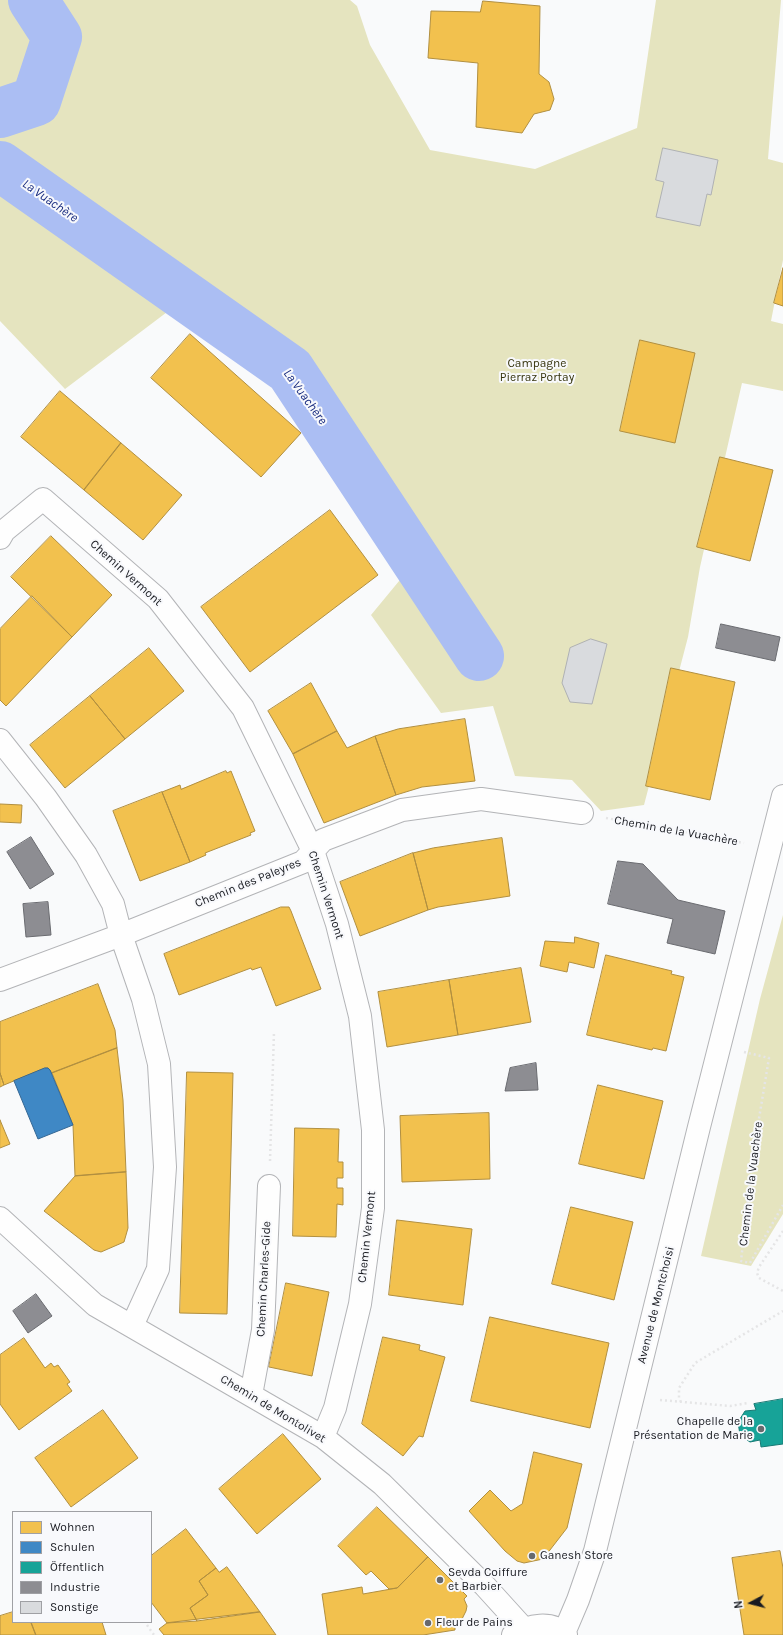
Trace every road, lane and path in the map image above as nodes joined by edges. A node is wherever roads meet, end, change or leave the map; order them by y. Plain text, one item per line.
1 (0, 538) edge
2 (0, 740) edge
3 (783, 796) edge
4 (582, 813) joint
5 (770, 848) junction
6 (313, 851) junction
7 (121, 935) junction
8 (0, 980) edge
9 (274, 1032) dead end
10 (744, 1052) dead end
11 (269, 1186) joint
12 (783, 1205) edge
13 (0, 1218) edge
14 (783, 1232) edge
15 (783, 1291) edge
16 (783, 1311) edge
17 (132, 1326) junction
18 (251, 1395) junction
19 (660, 1400) dead end
20 (681, 1402) junction
21 (748, 1403) dead end
22 (323, 1436) junction
23 (147, 1625) dead end
24 (518, 1632) edge
25 (565, 1634) edge
26 (154, 1635) edge

1 - 6 street, Chemin Vermont
2 - 7 street
3 - 5 street, Avenue de Montchoisi
4 - 5 path, Chemin de la Vuachère
4 - 6 street, Chemin des Paleyres
5 - 25 street, Avenue de Montchoisi
6 - 7 street, Chemin des Paleyres
6 - 22 street, Chemin Vermont
7 - 8 street, Chemin des Paleyres
7 - 17 street
9 - 11 path
10 - 12 path, Chemin de la Vuachère
11 - 18 street, Chemin Charles-Gide
13 - 17 street, Chemin de Montolivet
14 - 15 path
16 - 20 path
17 - 18 street, Chemin de Montolivet
18 - 22 street, Chemin de Montolivet
19 - 20 path
20 - 21 path
22 - 24 street, Chemin de Montolivet
23 - 26 path
24 - 25 street

